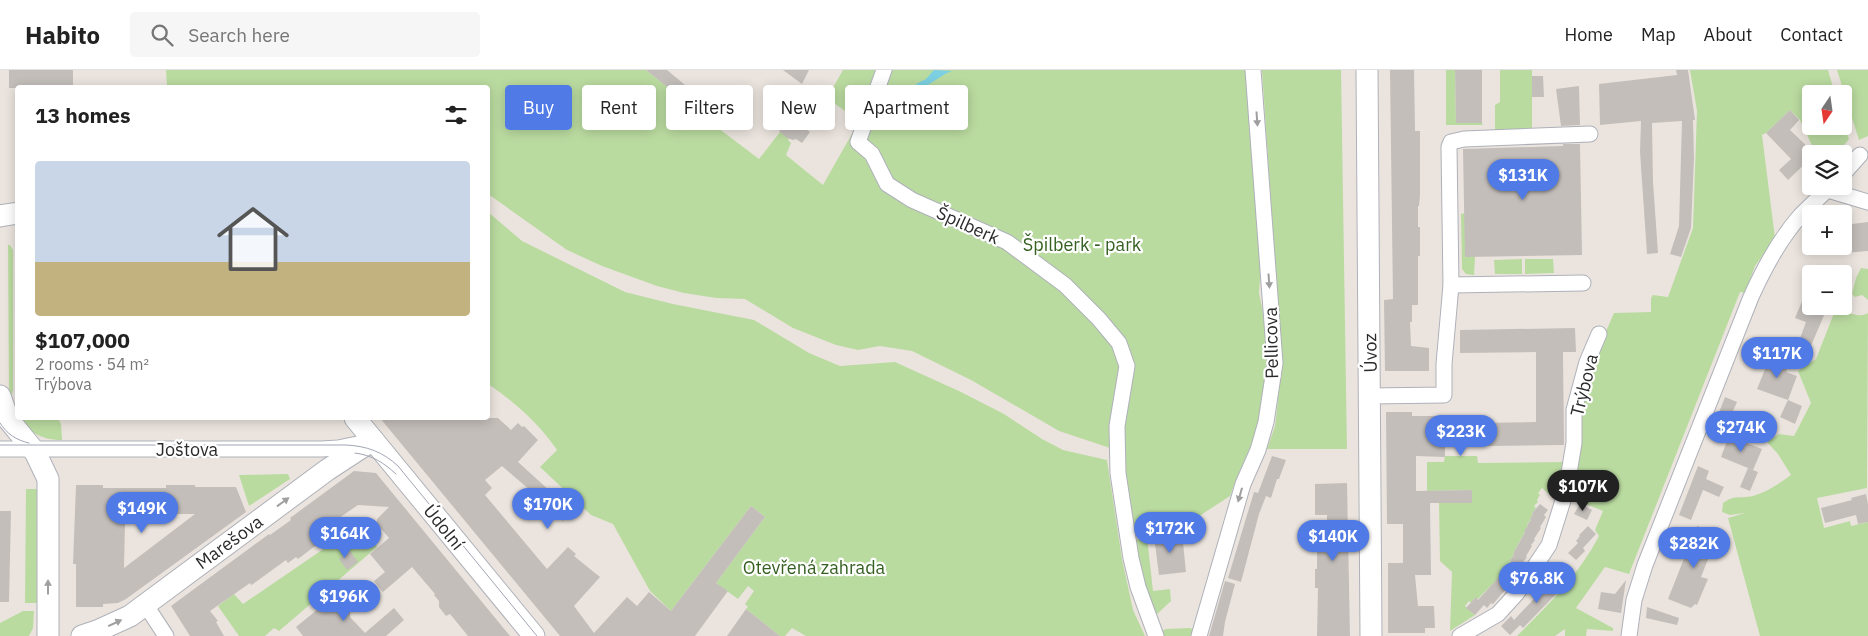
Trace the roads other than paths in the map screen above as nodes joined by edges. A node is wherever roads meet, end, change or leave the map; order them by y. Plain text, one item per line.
1 (884, 70) edge
2 (1253, 70) edge
3 (1367, 70) edge
4 (1590, 134) dead end
5 (1860, 155) dead end
6 (1852, 164) edge
7 (1823, 195) edge
8 (1849, 195) edge
9 (1868, 202) edge
10 (15, 214) edge
11 (0, 216) edge
12 (1583, 283) dead end
13 (1451, 285) junction
14 (1599, 334) dead end
15 (0, 396) edge
16 (1370, 396) junction
17 (357, 420) edge
18 (373, 440) junction
19 (0, 449) edge
20 (33, 449) junction
21 (145, 604) junction
22 (48, 636) edge
23 (82, 636) edge
24 (166, 636) edge
25 (534, 636) edge
26 (1156, 636) edge
27 (1199, 636) edge
28 (1371, 636) edge
29 (1460, 636) edge
30 (1629, 636) edge

1 - 26 street, Špilberk
2 -> 27 street, Pellicova
3 - 16 main road, Úvoz
4 - 13 street
5 - 6 street
7 - 30 street
8 - 9 street
10 - 11 main road
12 - 13 street
13 - 16 street
14 - 29 street, Trýbova
15 - 20 main road
16 - 28 main road, Úvoz
17 - 18 main road, Údolní
18 - 20 street, Joštova
21 -> 18 main road, Marešova
18 - 25 main road, Údolní
19 - 20 street, Joštova
22 -> 20 main road
23 -> 21 main road, Marešova
21 - 24 street

